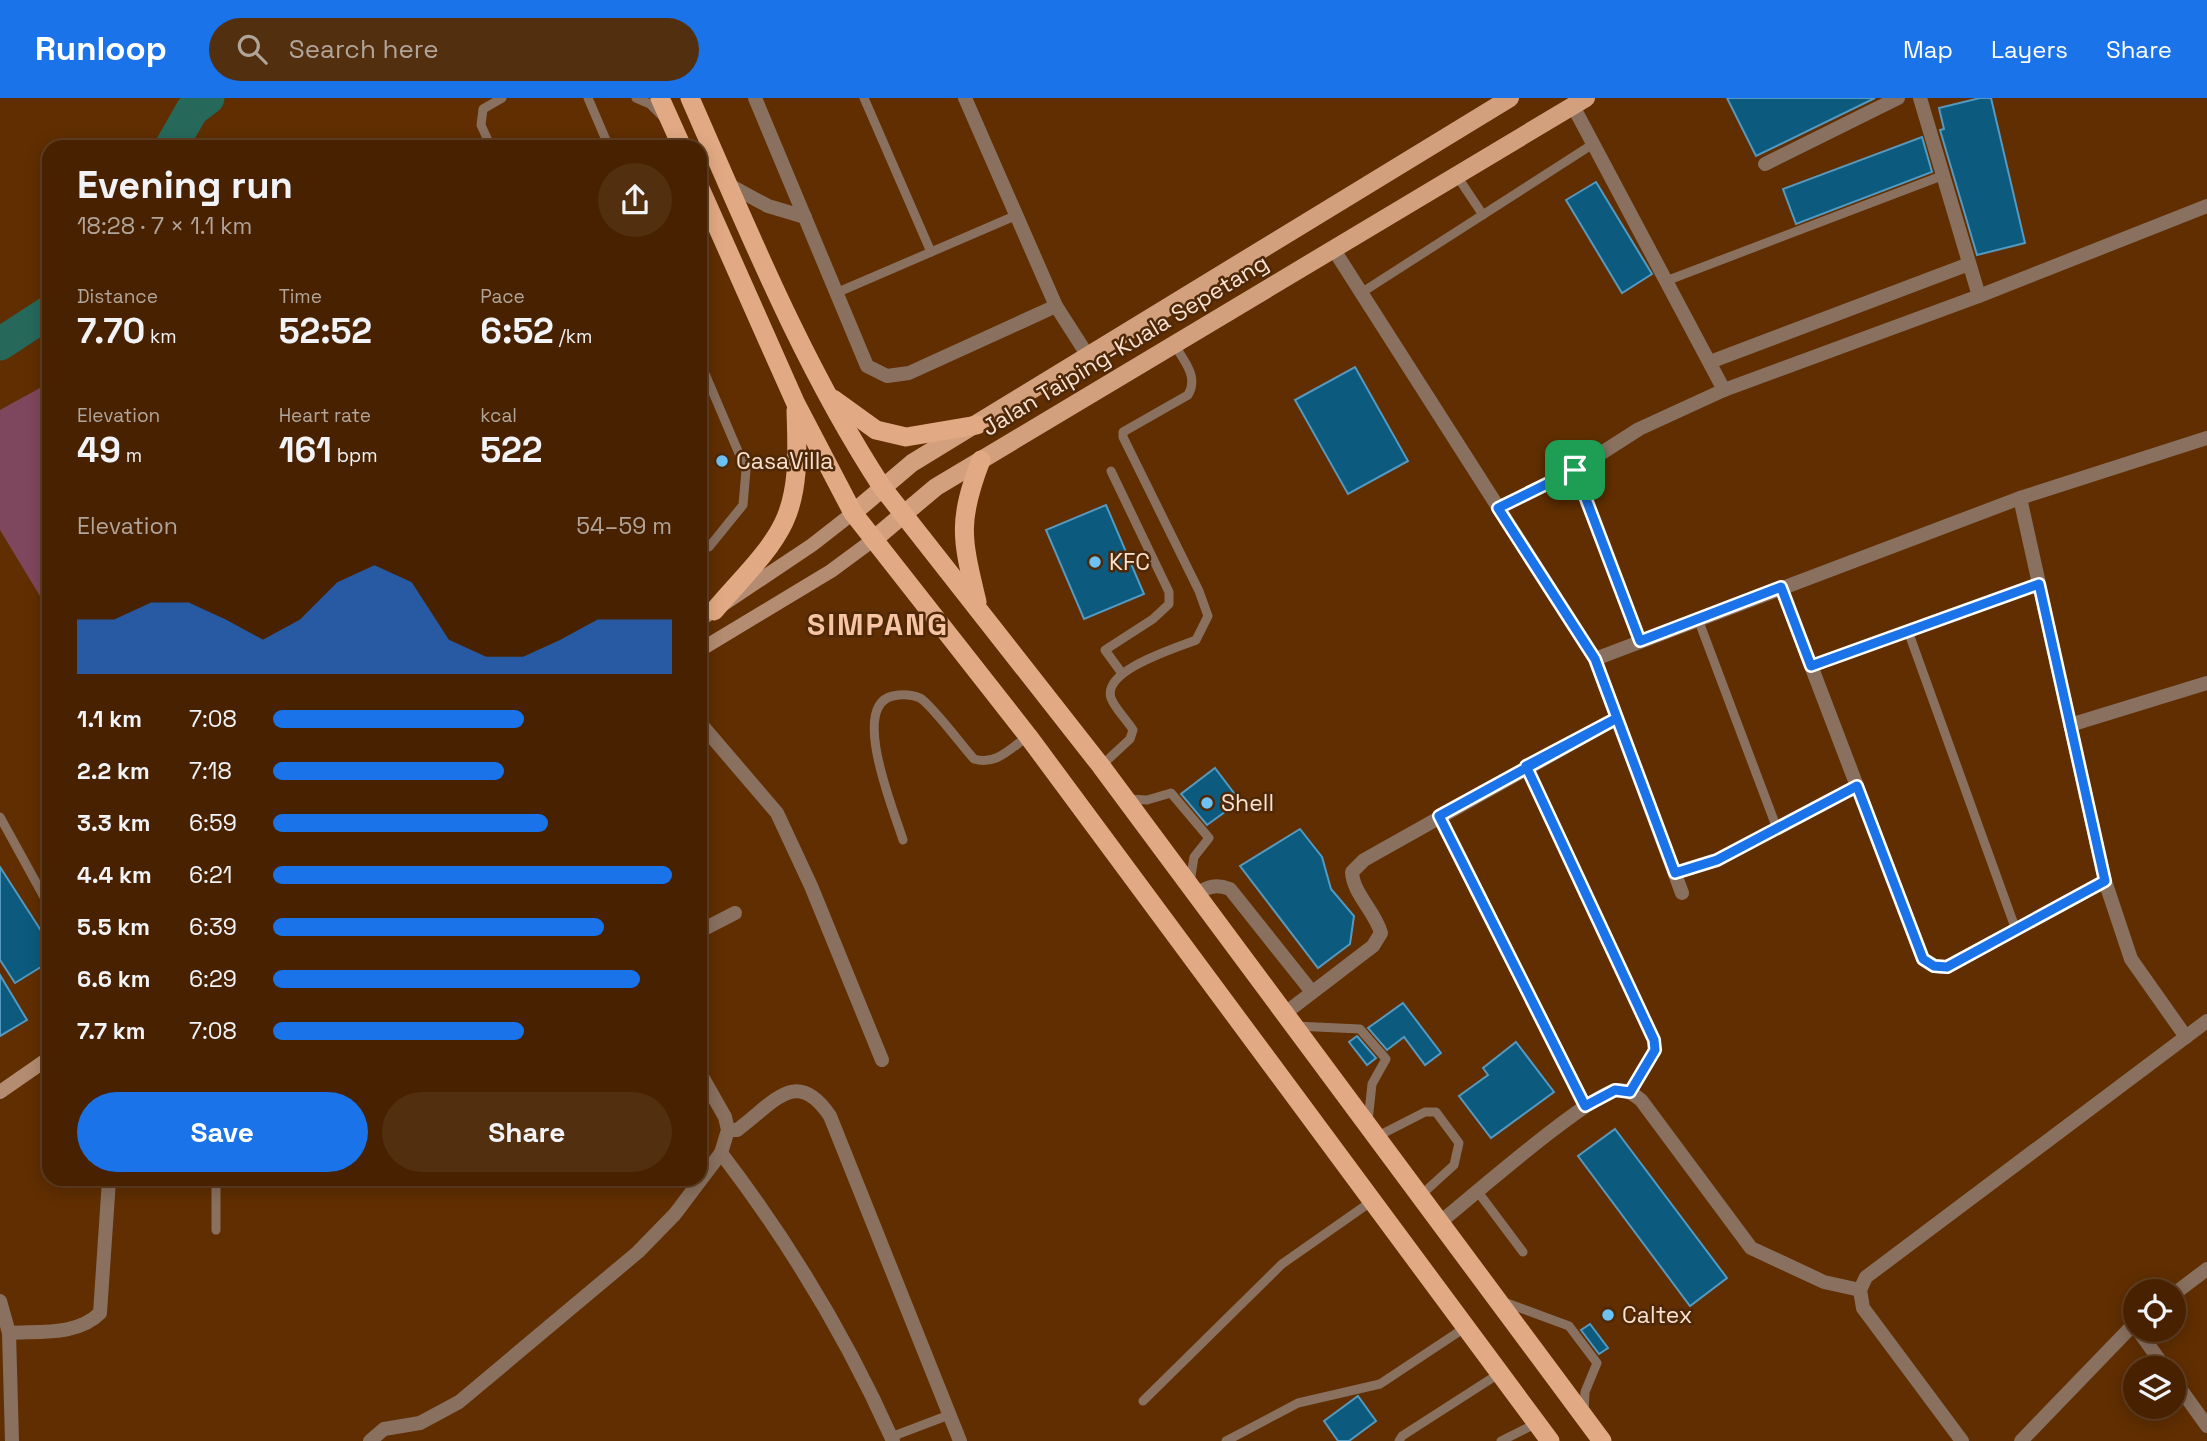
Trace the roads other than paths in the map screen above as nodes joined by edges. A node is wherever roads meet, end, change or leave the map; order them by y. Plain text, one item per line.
1 (502, 98) edge
2 (588, 98) edge
3 (636, 98) edge
4 (660, 98) edge
5 (691, 98) edge
6 (755, 98) edge
7 (864, 98) edge
8 (965, 98) edge
9 (1510, 98) edge
10 (1898, 98) edge
11 (1920, 98) edge
12 (1579, 102) edge
13 (674, 128) junction
14 (488, 140) edge
15 (606, 140) edge
16 (679, 140) edge
17 (1593, 144) junction
18 (1765, 164) dead end
19 (1944, 175) junction
20 (1457, 176) junction
21 (729, 185) junction
22 (707, 204) edge
23 (2207, 206) edge
24 (1017, 215) junction
25 (1483, 215) junction
26 (805, 217) junction
27 (1334, 250) junction
28 (931, 252) junction
29 (1969, 264) junction
30 (1666, 281) junction
31 (836, 293) junction
32 (1361, 293) junction
33 (1979, 296) junction
34 (1056, 306) junction
35 (1174, 344) junction
36 (1088, 356) junction
37 (1710, 362) junction
38 (707, 378) edge
39 (1724, 390) junction
40 (826, 394) junction
41 (796, 404) junction
42 (976, 425) junction
43 (2207, 438) edge
44 (981, 460) junction
45 (1575, 470) junction
46 (1111, 471) dead end
47 (882, 487) junction
48 (2020, 498) junction
49 (1498, 508) junction
50 (853, 513) junction
51 (904, 514) junction
52 (873, 540) junction
53 (707, 547) edge
54 (2039, 584) junction
55 (1781, 587) junction
56 (979, 610) junction
57 (707, 616) edge
58 (1698, 619) junction
59 (1908, 631) junction
60 (1640, 641) junction
61 (707, 646) edge
62 (1595, 659) junction
63 (1811, 666) junction
64 (1121, 672) junction
65 (2207, 683) edge
66 (1617, 718) junction
67 (2070, 724) junction
68 (707, 731) edge
69 (1028, 736) junction
70 (1101, 766) junction
71 (1526, 766) junction
72 (1857, 786) junction
73 (1122, 798) junction
74 (1439, 816) junction
75 (0, 817) edge
76 (1776, 826) junction
77 (903, 840) dead end
78 (1675, 873) junction
79 (2105, 881) junction
80 (1192, 891) junction
81 (42, 893) edge
82 (1682, 893) dead end
83 (735, 913) dead end
84 (707, 927) edge
85 (2016, 930) junction
86 (1312, 992) junction
87 (1288, 1020) junction
88 (2207, 1021) edge
89 (2186, 1037) junction
90 (882, 1060) dead end
91 (42, 1063) edge
92 (707, 1085) edge
93 (0, 1092) edge
94 (1630, 1092) junction
95 (1585, 1106) junction
96 (1373, 1129) junction
97 (728, 1130) junction
98 (721, 1153) junction
99 (707, 1172) edge
100 (109, 1186) edge
101 (216, 1186) edge
102 (697, 1186) edge
103 (1478, 1192) junction
104 (1420, 1196) junction
105 (1372, 1201) junction
106 (1439, 1223) junction
107 (216, 1230) dead end
108 (1523, 1252) dead end
109 (2207, 1269) edge
110 (2186, 1285) edge
111 (1860, 1290) junction
112 (1496, 1298) junction
113 (0, 1301) edge
114 (1466, 1327) junction
115 (9, 1333) junction
116 (2123, 1338) edge
117 (1500, 1373) junction
118 (2186, 1397) edge
119 (1143, 1401) dead end
120 (949, 1415) junction
121 (1584, 1418) junction
122 (1536, 1423) junction
123 (2207, 1426) edge
124 (892, 1439) edge
125 (12, 1441) edge
126 (370, 1441) edge
127 (960, 1441) edge
128 (1226, 1441) edge
129 (1399, 1441) edge
130 (1501, 1441) edge
131 (1550, 1441) edge
132 (1602, 1441) edge
133 (1962, 1441) edge
134 (2021, 1441) edge

1 - 14 lane
2 - 15 lane
3 - 13 lane
4 - 13 highway
5 - 21 highway
6 - 26 street
7 - 28 lane
8 - 24 street
9 - 36 main road, Jalan Taiping-Kuala Sepetang
10 - 18 street
11 - 19 street
12 - 17 street
12 - 20 main road, Jalan Taiping-Kuala Sepetang
13 - 16 highway
17 - 25 lane
17 - 30 street
19 - 29 street
19 - 30 lane
20 - 25 lane
20 - 27 main road, Jalan Taiping-Kuala Sepetang
21 - 26 street
21 - 40 highway
22 - 41 highway
23 - 33 street
24 - 28 lane
24 - 34 street
25 - 32 lane
26 - 31 street
27 - 32 street
27 - 35 main road, Jalan Taiping-Kuala Sepetang
28 - 31 lane
29 - 33 street
29 - 37 street
30 - 37 street
31 - 34 street
32 - 49 street
33 - 39 street
34 - 36 street
35 - 44 main road, Jalan Taiping-Kuala Sepetang
35 - 64 lane
36 - 42 main road, Jalan Taiping-Kuala Sepetang
37 - 39 street
38 - 53 lane
39 - 45 street
40 - 42 highway
40 - 47 highway
41 - 50 highway
41 - 57 highway
42 - 47 main road, Jalan Taiping-Kuala Sepetang
43 - 48 street
44 - 51 main road, Jalan Taiping-Kuala Sepetang
44 - 56 highway
45 - 49 street
45 - 60 lane
46 - 64 lane
47 - 50 main road, Jalan Taiping-Kuala Sepetang
47 - 51 highway
48 - 54 street
48 - 55 street
49 - 62 street
50 - 52 highway
50 - 57 main road, Jalan Taiping-Kuala Sepetang
51 - 52 main road, Jalan Taiping-Kuala Sepetang
51 - 56 highway
52 - 61 main road, Jalan Taiping-Kuala Sepetang
52 - 69 highway
54 - 59 lane
54 - 67 street
55 - 58 street
55 - 63 street
56 - 70 highway
58 - 60 street
58 - 76 lane
59 - 63 lane
59 - 85 lane
60 - 62 street
62 - 66 street
63 - 72 street
64 - 70 lane
65 - 67 street
66 - 71 street
66 - 78 street
67 - 79 street
68 - 90 street
69 - 77 lane
69 - 105 highway
70 - 73 highway
71 - 74 street
71 - 94 lane
72 - 76 lane
72 - 85 street
73 - 80 highway
73 - 80 lane
74 - 86 street
74 - 95 street
75 - 81 lane
76 - 78 lane
78 - 82 street
79 - 85 street
79 - 89 street
80 - 86 street
80 - 87 highway
83 - 84 street
86 - 87 street
87 - 96 highway
87 - 96 lane
88 - 89 street
89 - 111 street
91 - 93 main road
92 - 97 street
94 - 95 street
94 - 111 street
95 - 103 street
96 - 104 highway
96 - 104 lane
97 - 98 street
97 - 120 street
98 - 99 street
98 - 124 street
100 - 115 street
101 - 107 lane
102 - 126 street
103 - 106 street
103 - 108 lane
104 - 106 highway
105 - 114 highway
105 - 119 lane
106 - 112 highway
109 - 110 street
111 - 133 street
112 - 121 highway
112 - 121 lane
113 - 115 street
114 - 117 highway
114 - 128 lane
115 - 125 street
116 - 134 street
117 - 122 highway
117 - 129 lane
118 - 123 street
120 - 124 lane
120 - 127 street
121 - 132 highway
122 - 130 lane
122 - 131 highway

